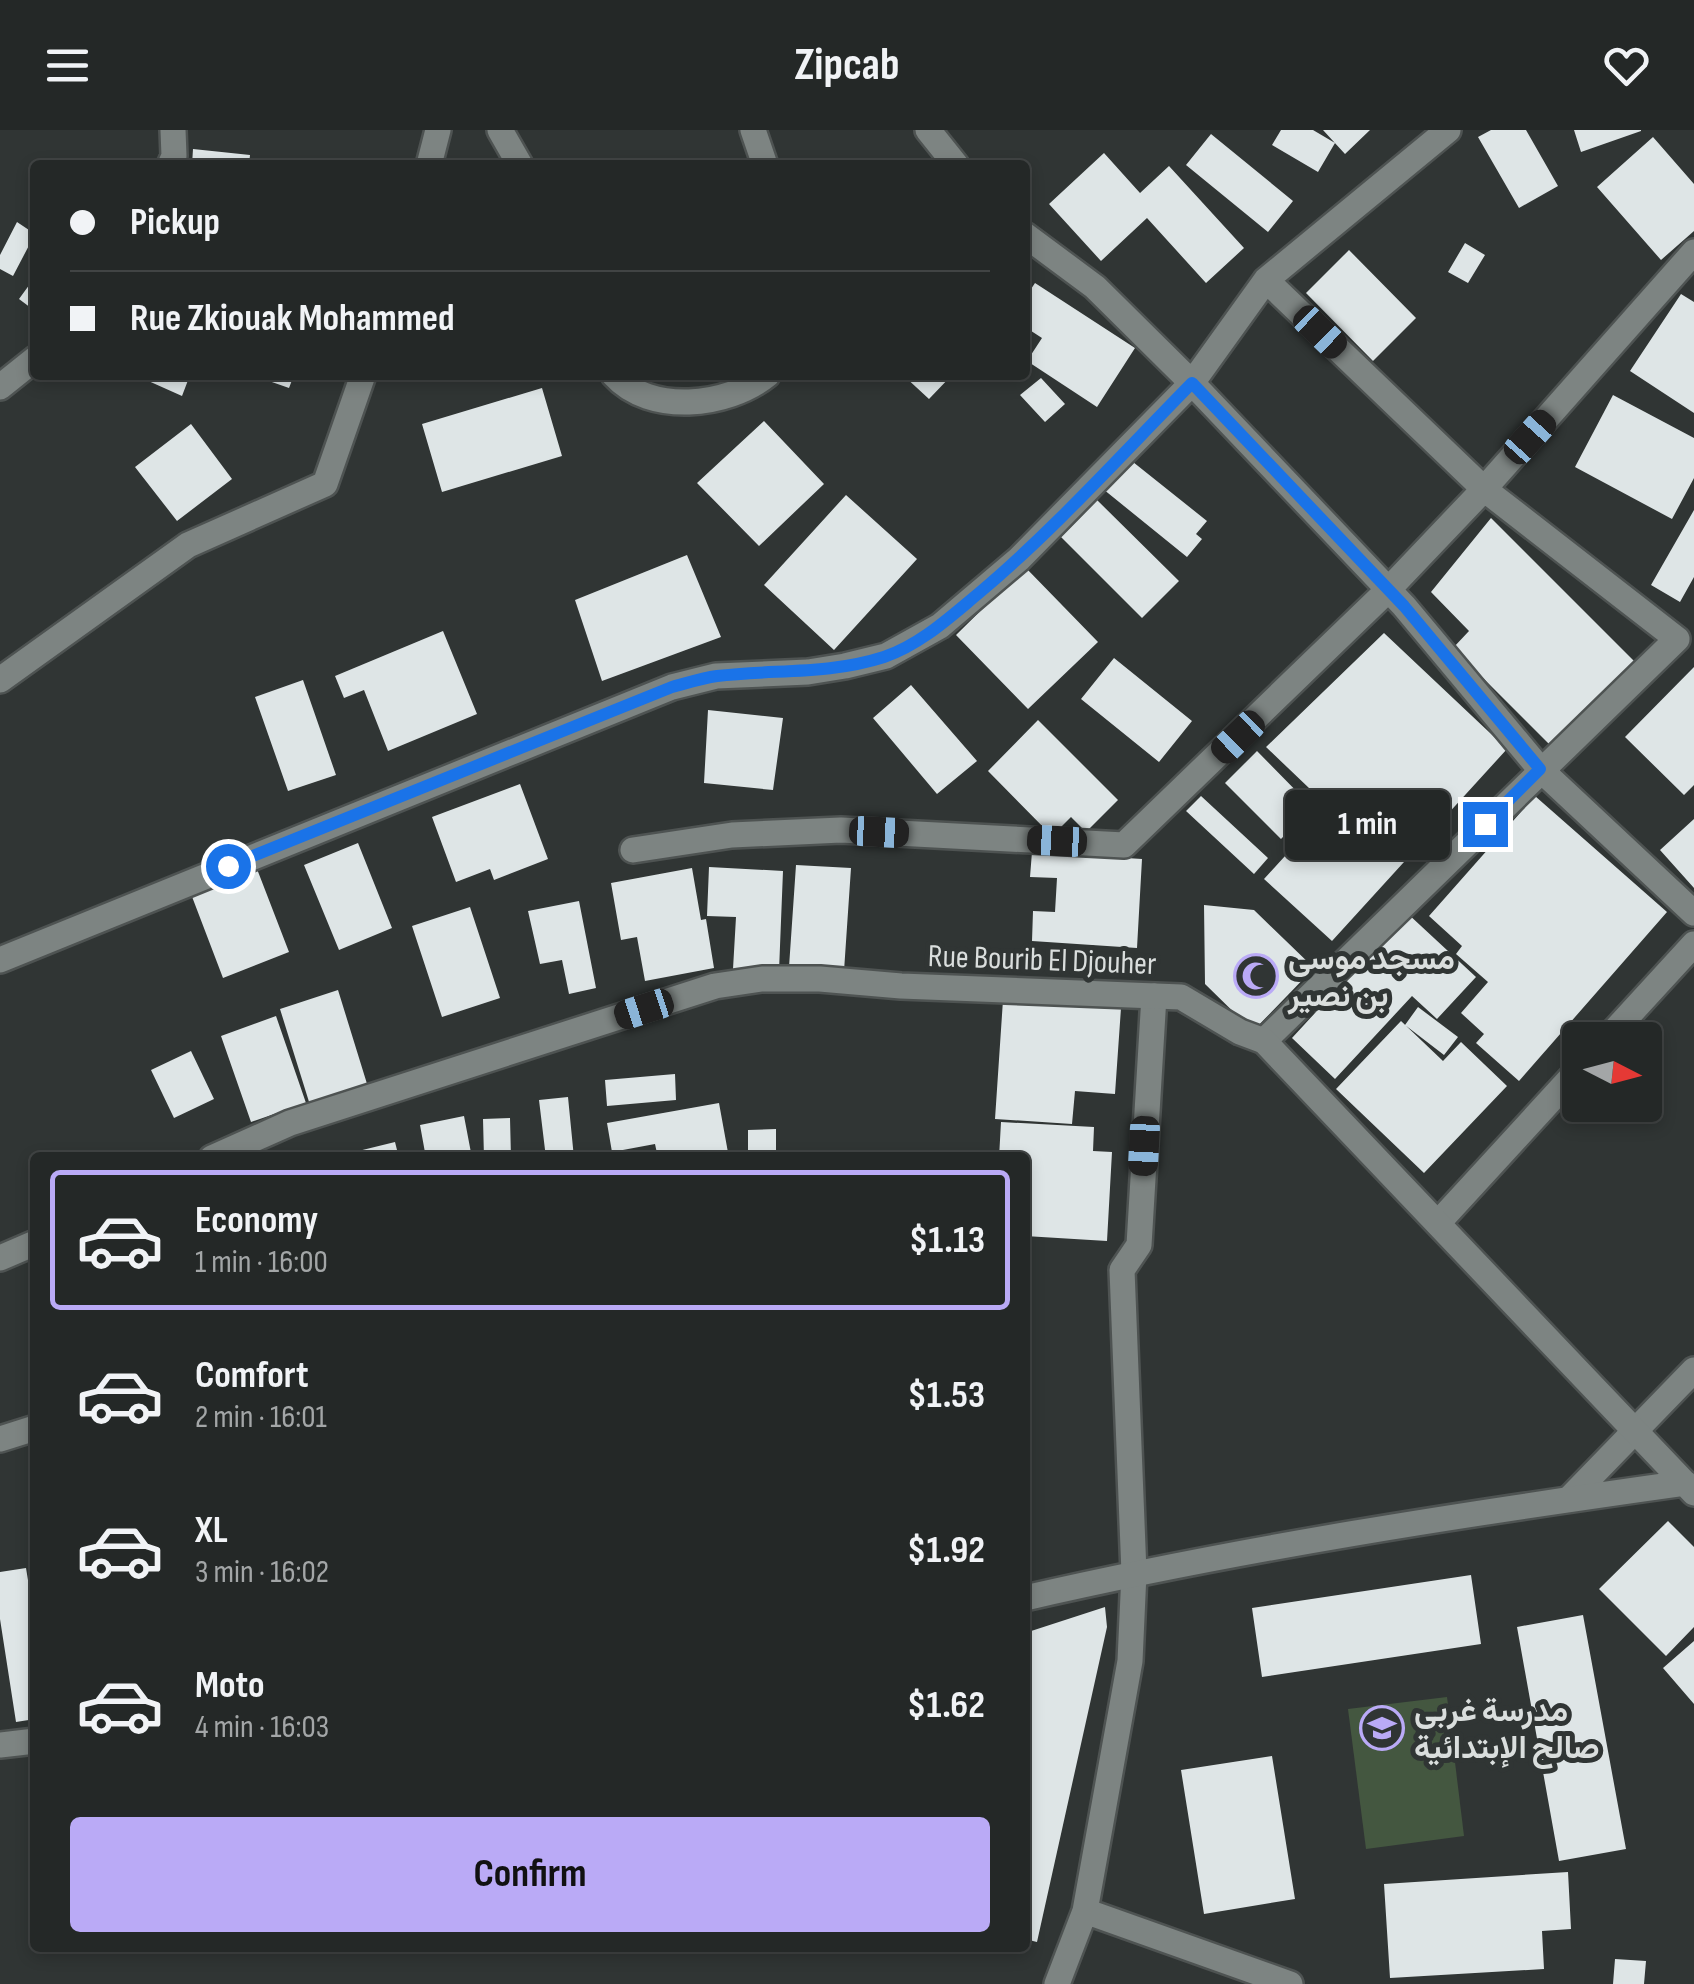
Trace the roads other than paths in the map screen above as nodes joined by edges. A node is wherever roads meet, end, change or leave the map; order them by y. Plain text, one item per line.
1 (173, 130) edge
2 (438, 130) edge
3 (500, 130) edge
4 (752, 130) edge
5 (928, 130) edge
6 (1448, 130) edge
7 (170, 160) edge
8 (430, 160) edge
9 (517, 160) edge
10 (763, 160) edge
11 (952, 160) edge
12 (1030, 239) edge
13 (1694, 252) edge
14 (1266, 280) junction
15 (30, 362) edge
16 (361, 380) edge
17 (618, 380) edge
18 (761, 380) edge
19 (1192, 383) junction
20 (0, 386) edge
21 (1484, 489) junction
22 (1388, 590) junction
23 (0, 680) edge
24 (1540, 769) junction
25 (633, 850) dead end
26 (1694, 913) edge
27 (1694, 944) edge
28 (0, 960) edge
29 (1154, 996) junction
30 (1622, 1022) edge
31 (1264, 1041) junction
32 (1562, 1088) edge
33 (225, 1152) edge
34 (1438, 1223) junction
35 (30, 1245) edge
36 (0, 1258) edge
37 (1694, 1370) edge
38 (30, 1430) edge
39 (1636, 1432) junction
40 (0, 1440) edge
41 (1689, 1488) edge
42 (1570, 1499) junction
43 (1134, 1573) junction
44 (1030, 1597) edge
45 (30, 1742) edge
46 (0, 1745) edge
47 (1086, 1911) junction
48 (1064, 1980) edge
49 (1290, 1984) edge

1 - 7 street
2 - 8 street
3 - 9 street
4 - 10 street
5 - 11 street
6 - 14 street
12 - 19 street
13 - 21 street
14 - 19 street
14 - 21 street
15 - 20 street
16 - 23 street
17 - 18 street
19 - 22 street
19 - 28 street
21 - 22 street
21 - 24 street
22 - 24 street
22 - 25 street
24 - 26 street
24 - 31 street
27 - 30 street
29 - 31 street, Rue Bourib El Djouher
29 - 33 street, Rue Bourib El Djouher
29 - 43 street
31 - 34 street, Rue Bourib El Djouher
32 - 34 street
34 - 39 street, Rue Bourib El Djouher
35 - 36 street
37 - 39 street
38 - 40 street
39 - 41 street, Rue Bourib El Djouher
39 - 42 street
41 - 42 street
42 - 43 street
43 - 44 street
43 - 47 street
45 - 46 street
47 - 48 street
47 - 49 street

